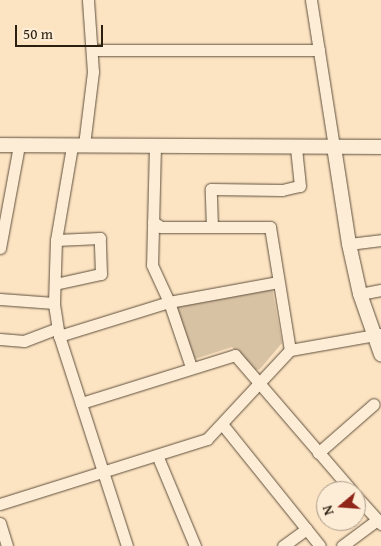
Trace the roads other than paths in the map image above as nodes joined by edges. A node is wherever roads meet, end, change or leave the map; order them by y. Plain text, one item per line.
1 (88, 0) edge
2 (311, 0) edge
3 (93, 50) junction
4 (320, 50) junction
5 (19, 144) junction
6 (0, 145) edge
7 (78, 145) junction
8 (155, 145) junction
9 (296, 147) junction
10 (334, 147) junction
11 (381, 148) edge
12 (153, 222) junction
13 (212, 227) junction
14 (56, 240) junction
15 (381, 240) edge
16 (349, 244) junction
17 (0, 248) edge
18 (278, 282) junction
19 (54, 284) junction
20 (381, 290) edge
21 (360, 294) junction
22 (0, 299) edge
23 (169, 302) junction
24 (54, 303) junction
25 (57, 333) junction
26 (377, 335) edge
27 (0, 339) edge
28 (290, 350) junction
29 (381, 354) edge
30 (191, 367) junction
31 (258, 384) junction
32 (81, 403) junction
33 (374, 404) dead end
34 (222, 424) junction
35 (318, 453) junction
36 (157, 455) junction
37 (103, 472) junction
38 (343, 481) edge
39 (0, 504) edge
40 (366, 507) edge
41 (379, 522) edge
42 (0, 523) edge
43 (306, 528) junction
44 (7, 546) edge
45 (127, 546) edge
46 (195, 546) edge
47 (283, 546) edge
48 (320, 546) edge
49 (342, 546) edge

1 - 3 street
2 - 4 street
3 - 4 street
3 - 7 street
4 - 10 street
5 - 6 street
5 - 7 street
5 - 17 street
7 - 8 street
7 - 14 street
8 - 9 street
8 - 12 street
9 - 10 street
9 - 13 street
10 - 11 street
10 - 16 street
12 - 13 street
12 - 23 street
13 - 18 street
14 - 19 street
14 - 19 street
15 - 16 street
16 - 21 street
18 - 23 street
18 - 28 street
19 - 24 street
20 - 21 street
21 - 26 street
22 - 24 street
23 - 25 street
23 - 30 street
24 - 25 street
25 - 27 street
25 - 32 street
26 - 28 street
26 - 29 street
28 - 31 street
30 - 31 street
30 - 32 street
31 - 34 street
31 - 35 street
32 - 37 street
33 - 35 street
34 - 36 street
34 - 43 street
35 - 38 street
36 - 37 street
36 - 46 street
37 - 39 street
37 - 45 street
40 - 41 street
41 - 49 street
42 - 44 street
43 - 47 street
43 - 48 street

